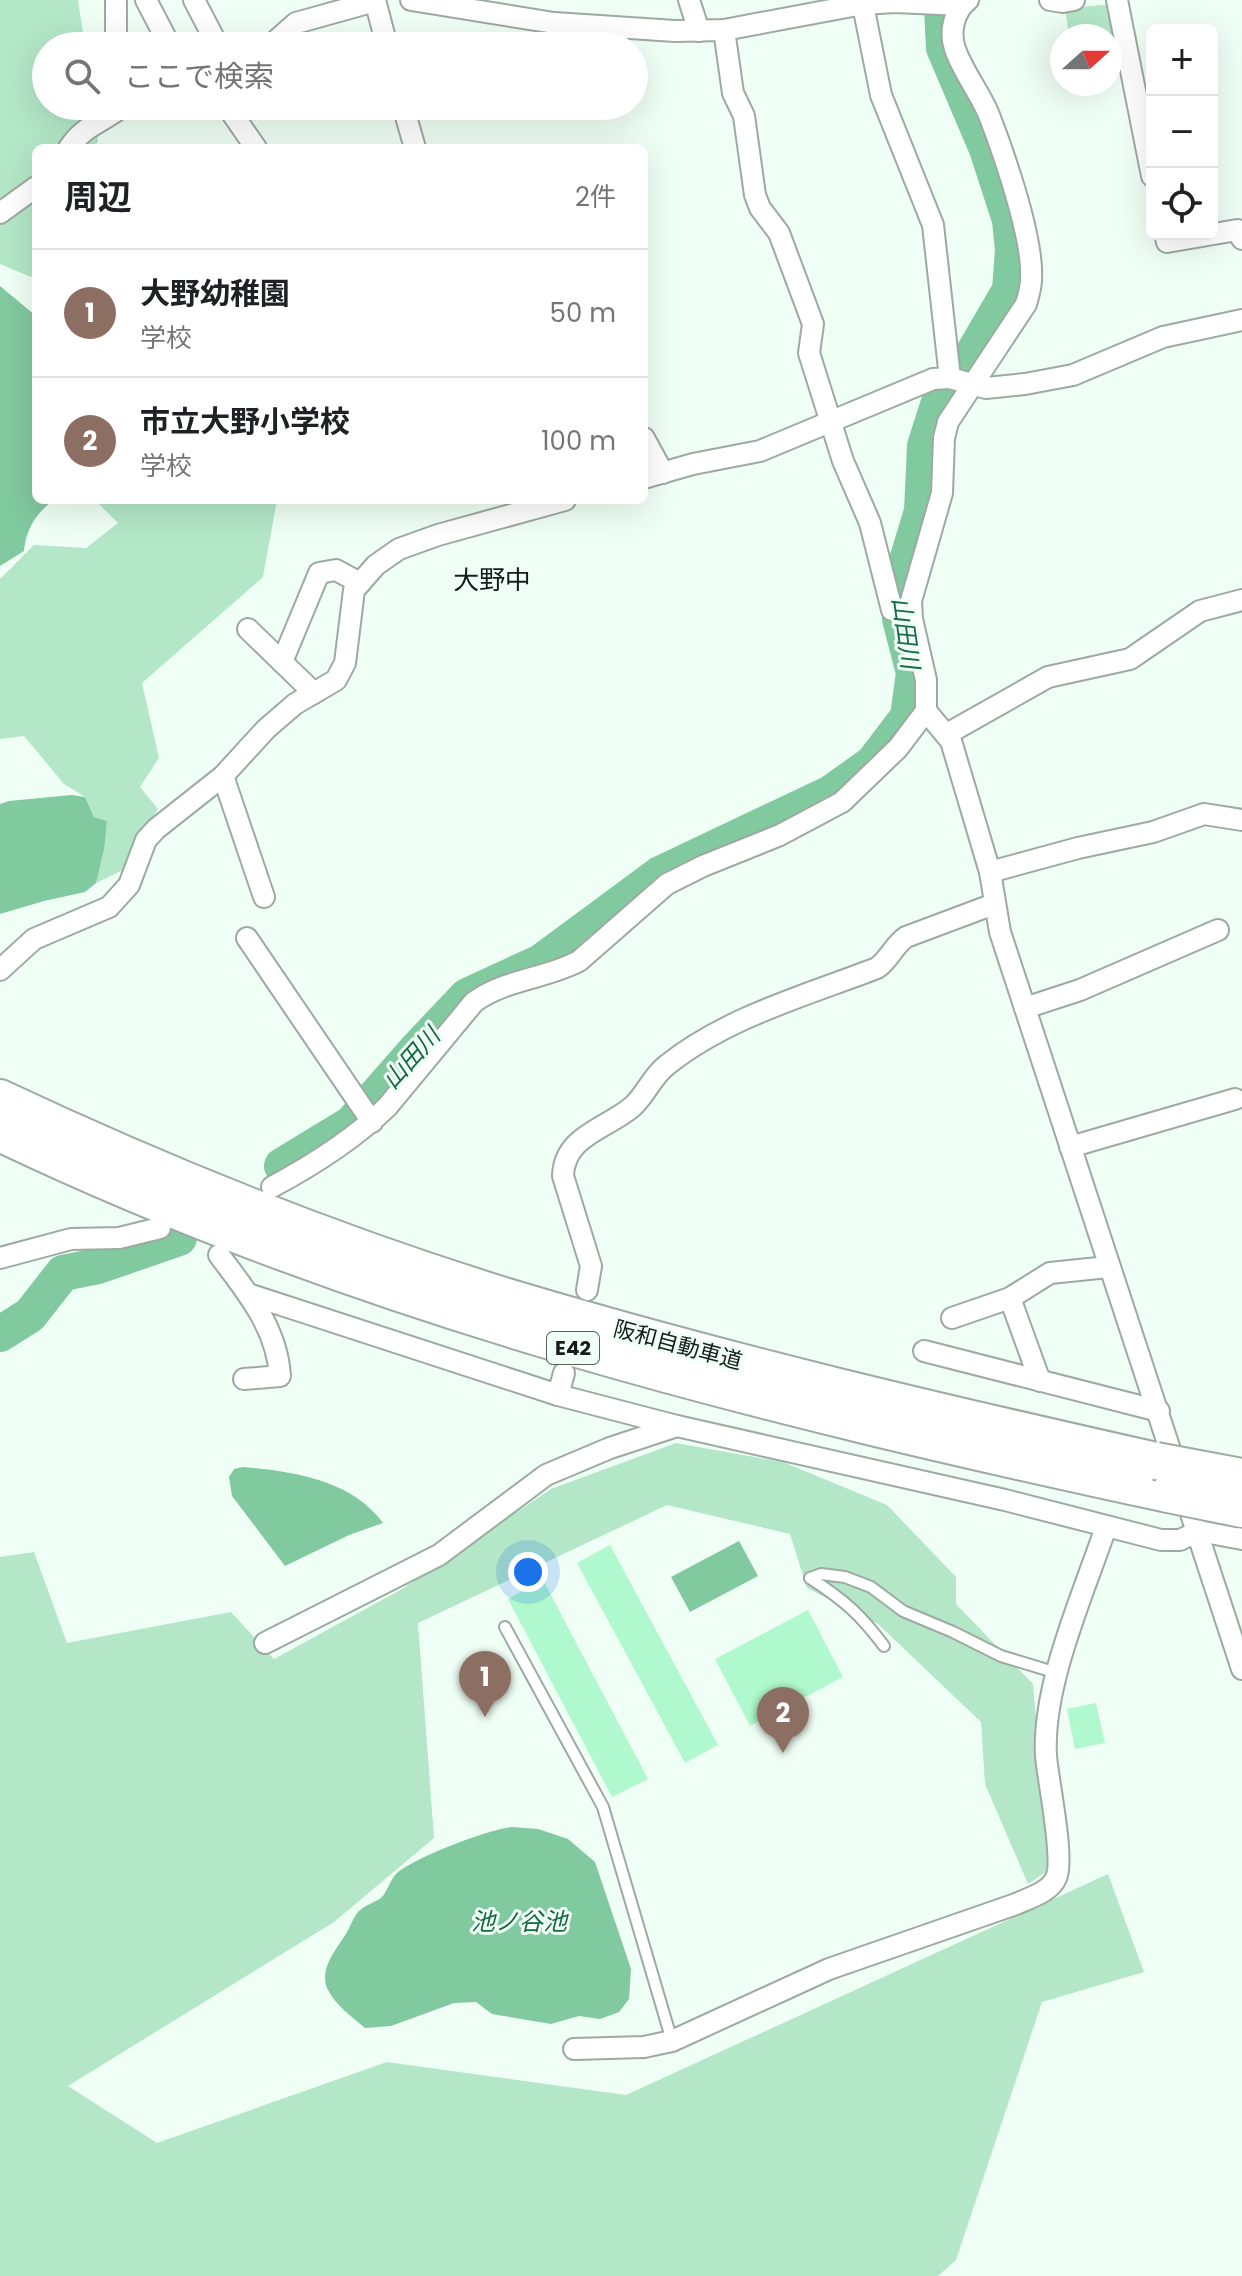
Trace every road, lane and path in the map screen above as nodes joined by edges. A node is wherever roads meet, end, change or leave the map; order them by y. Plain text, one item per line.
1 (116, 0) edge
2 (146, 0) edge
3 (194, 0) edge
4 (375, 0) edge
5 (411, 0) edge
6 (689, 0) edge
7 (1050, 0) edge
8 (1074, 0) edge
9 (1117, 0) edge
10 (863, 2) edge
11 (965, 2) edge
12 (724, 30) junction
13 (699, 31) junction
14 (116, 32) edge
15 (163, 32) edge
16 (211, 32) edge
17 (286, 32) edge
18 (383, 32) edge
19 (99, 120) edge
20 (237, 120) edge
21 (407, 120) edge
22 (71, 144) edge
23 (253, 144) edge
24 (414, 144) edge
25 (1150, 168) edge
26 (32, 190) edge
27 (0, 213) edge
28 (1218, 233) edge
29 (1242, 239) edge
30 (1242, 320) edge
31 (950, 378) junction
32 (974, 385) junction
33 (829, 422) junction
34 (648, 455) edge
35 (653, 476) edge
36 (537, 504) edge
37 (360, 583) junction
38 (1242, 600) edge
39 (902, 609) junction
40 (248, 629) dead end
41 (282, 662) junction
42 (314, 693) junction
43 (926, 711) junction
44 (947, 734) junction
45 (223, 776) junction
46 (1242, 820) edge
47 (990, 872) junction
48 (264, 897) dead end
49 (994, 904) junction
50 (1218, 930) dead end
51 (247, 938) dead end
52 (0, 970) edge
53 (1025, 1008) junction
54 (0, 1098) edge
55 (1235, 1099) dead end
56 (372, 1122) junction
57 (0, 1133) edge
58 (1070, 1147) junction
59 (272, 1187) dead end
60 (160, 1228) dead end
61 (219, 1255) dead end
62 (0, 1258) edge
63 (1108, 1267) junction
64 (587, 1290) dead end
65 (248, 1294) junction
66 (1010, 1298) junction
67 (952, 1318) dead end
68 (924, 1351) dead end
69 (564, 1373) dead end
70 (244, 1379) dead end
71 (1040, 1381) junction
72 (558, 1395) junction
73 (1159, 1411) junction
74 (677, 1426) junction
75 (1242, 1477) edge
76 (1242, 1509) edge
77 (1106, 1527) junction
78 (1199, 1531) junction
79 (1242, 1539) edge
80 (505, 1627) dead end
81 (265, 1643) dead end
82 (884, 1646) dead end
83 (1242, 1669) edge
84 (1057, 1673) junction
85 (672, 2041) junction
86 (574, 2049) dead end

1 - 14 street
2 - 15 street
3 - 16 street
4 - 17 street
4 - 18 street
5 - 13 street
6 - 13 street
7 - 8 street
9 - 25 street
10 - 11 street
10 - 12 street
10 - 31 street
11 - 32 street
12 - 13 street
12 - 33 street
19 - 22 street
20 - 23 street
21 - 24 street
26 - 27 street
28 - 29 street
30 - 32 street
31 - 32 street
31 - 33 street
32 - 39 street
33 - 35 street
33 - 39 street
34 - 35 street
36 - 37 street
37 - 41 street
37 - 42 street
38 - 44 street
39 - 43 street
40 - 41 street
41 - 42 street
42 - 45 street
43 - 44 street
43 - 56 street
44 - 47 street
45 - 48 street
45 - 52 street
46 - 47 street
47 - 49 street
49 - 53 street
49 - 64 street
50 - 53 street
51 - 56 street
53 - 58 street
54 - 75 highway, 阪和自動車道 / E42, bridge
55 - 58 street
56 - 59 street
57 - 76 highway, 阪和自動車道 / E42, bridge
58 - 63 street
60 - 62 street
61 - 65 street
63 - 66 street
63 - 73 street
65 - 70 street
65 - 72 street
66 - 67 street
66 - 71 street
68 - 71 street
69 - 72 street
71 - 73 street
72 - 74 street
73 - 78 street
74 - 77 street
74 - 81 street
77 - 78 street
77 - 84 street
78 - 79 street
78 - 83 street
80 - 85 lane
82 - 84 lane
84 - 85 street
85 - 86 street

